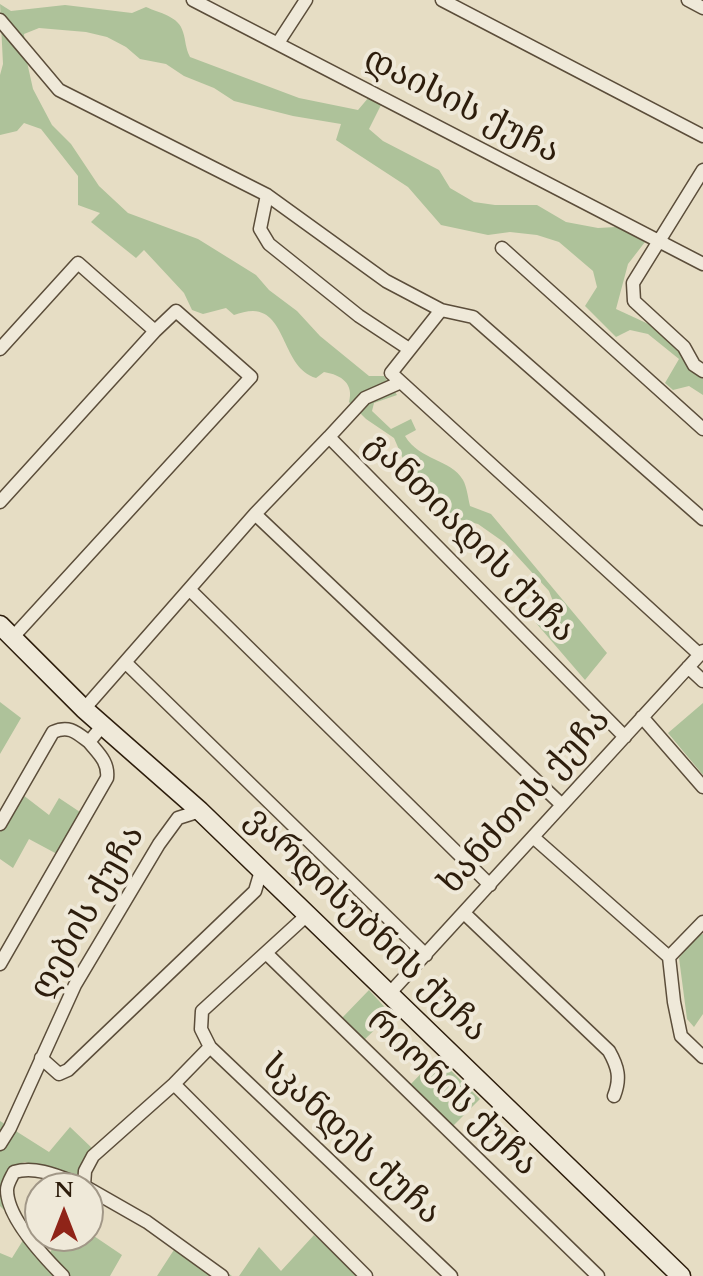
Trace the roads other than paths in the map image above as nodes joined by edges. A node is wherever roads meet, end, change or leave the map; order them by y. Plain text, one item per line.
1 (193, 0) edge
2 (306, 0) edge
3 (442, 0) edge
4 (688, 0) edge
5 (703, 8) edge
6 (0, 20) edge
7 (278, 43) junction
8 (703, 136) edge
9 (703, 170) edge
10 (267, 195) junction
11 (658, 241) junction
12 (502, 248) dead end
13 (703, 264) edge
14 (441, 310) junction
15 (155, 331) junction
16 (0, 349) edge
17 (409, 349) junction
18 (703, 371) edge
19 (399, 383) junction
20 (703, 429) edge
21 (329, 437) junction
22 (0, 502) edge
23 (255, 514) junction
24 (703, 519) edge
25 (190, 590) junction
26 (4, 633) edge
27 (701, 652) edge
28 (126, 663) junction
29 (688, 667) junction
30 (703, 681) edge
31 (84, 709) junction
32 (642, 717) junction
33 (103, 725) junction
34 (625, 737) junction
35 (89, 742) junction
36 (703, 787) edge
37 (562, 805) junction
38 (200, 811) junction
39 (0, 824) edge
40 (533, 837) junction
41 (261, 871) junction
42 (490, 885) junction
43 (464, 913) junction
44 (306, 916) junction
45 (703, 922) edge
46 (266, 953) junction
47 (426, 955) junction
48 (669, 957) junction
49 (0, 964) edge
50 (389, 994) junction
51 (210, 1047) junction
52 (703, 1057) edge
53 (41, 1058) junction
54 (174, 1084) junction
55 (614, 1096) dead end
56 (0, 1144) edge
57 (44, 1172) edge
58 (85, 1172) edge
59 (104, 1197) edge
60 (24, 1228) edge
61 (41, 1252) edge
62 (63, 1276) edge
63 (222, 1276) edge
64 (366, 1276) edge
65 (451, 1276) edge
66 (598, 1276) edge
67 (681, 1276) edge

1 - 7 street, დაისის ქუჩა
2 - 7 street
3 - 8 street
4 - 5 street
6 - 10 street
7 - 11 street, დაისის ქუჩა
9 - 11 street
10 - 14 street
10 - 17 street
11 - 13 street, დაისის ქუჩა
11 - 18 street
12 - 20 street
14 - 17 street
14 - 24 street
15 - 16 street
15 - 22 street
15 - 26 street
17 - 19 street
19 - 21 street
19 - 27 street
21 - 23 street, განთიადის ქუჩა
21 - 34 street, განთიადის ქუჩა
23 - 25 street, განთიადის ქუჩა
23 - 37 street
25 - 28 street, განთიადის ქუჩა
25 - 42 street
26 - 31 street, ვარდისუბნის ქუჩა
27 - 29 street, ხანძთის ქუჩა
28 - 31 street, განთიადის ქუჩა
28 - 47 street
29 - 30 street
29 - 32 street, ხანძთის ქუჩა
31 - 33 street, ვარდისუბნის ქუჩა
32 - 34 street, ხანძთის ქუჩა
32 - 36 street
33 - 35 street
33 - 38 street, ვარდისუბნის ქუჩა
34 - 37 street, ხანძთის ქუჩა
35 - 39 street
35 - 49 street
37 - 40 street, ხანძთის ქუჩა
38 - 41 street, ვარდისუბნის ქუჩა
38 - 53 street, ღების ქუჩა
40 - 42 street, ხანძთის ქუჩა
40 - 48 street
41 - 44 street, ვარდისუბნის ქუჩა
41 - 53 street
42 - 43 street, ხანძთის ქუჩა
43 - 47 street, ხანძთის ქუჩა
43 - 55 street
44 - 46 street
44 - 50 street, ვარდისუბნის ქუჩა
45 - 48 street
46 - 51 street
46 - 66 street, რიონის ქუჩა
47 - 50 street, ხანძთის ქუჩა
48 - 52 street
50 - 67 street, ვარდისუბნის ქუჩა
51 - 54 street
51 - 65 street, სკანდეს ქუჩა
53 - 56 street, ღების ქუჩა
54 - 58 street
54 - 64 street
57 - 60 street
59 - 63 street
61 - 62 street

